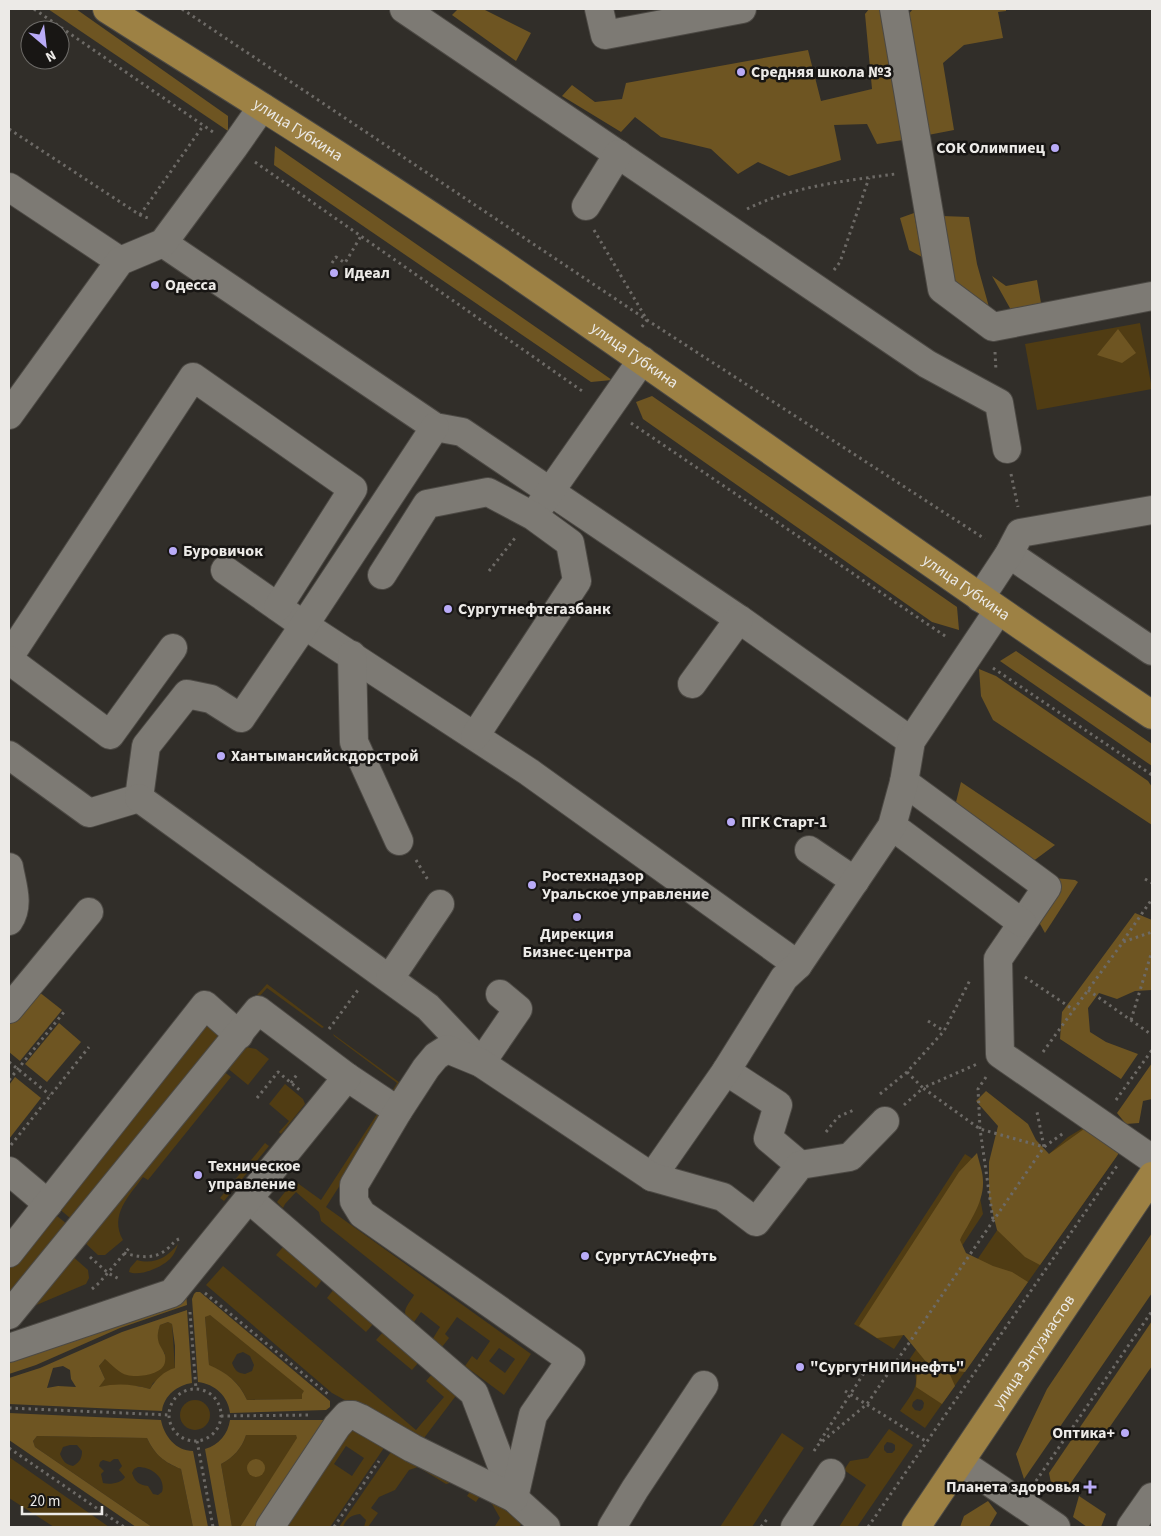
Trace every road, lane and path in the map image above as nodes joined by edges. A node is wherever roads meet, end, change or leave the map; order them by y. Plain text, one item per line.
1 (107, 9) edge
2 (182, 9) edge
3 (404, 9) edge
4 (599, 9) edge
5 (742, 9) edge
6 (894, 9) edge
7 (262, 107) junction
8 (203, 126) dead end
9 (9, 129) edge
10 (618, 154) junction
11 (922, 170) junction
12 (869, 178) junction
13 (9, 187) edge
14 (586, 206) joint
15 (719, 223) junction
16 (361, 236) dead end
17 (164, 243) junction
18 (120, 261) junction
19 (332, 263) dead end
20 (820, 291) junction
21 (1152, 296) edge
22 (647, 320) junction
23 (993, 327) junction
24 (633, 354) junction
25 (999, 403) junction
26 (9, 415) edge
27 (434, 427) junction
28 (1007, 449) joint
29 (550, 492) junction
30 (1152, 510) edge
31 (533, 516) junction
32 (1014, 544) junction
33 (505, 551) dead end
34 (226, 570) dead end
35 (489, 571) dead end
36 (382, 575) dead end
37 (989, 605) junction
38 (278, 607) junction
39 (739, 619) junction
40 (305, 624) junction
41 (173, 648) dead end
42 (1152, 651) edge
43 (352, 655) junction
44 (9, 659) edge
45 (692, 684) dead end
46 (1152, 715) edge
47 (475, 736) junction
48 (911, 740) junction
49 (9, 755) edge
50 (904, 782) junction
51 (139, 798) junction
52 (892, 826) junction
53 (399, 841) joint
54 (809, 850) dead end
55 (9, 867) edge
56 (1145, 879) dead end
57 (855, 881) junction
58 (1152, 883) edge
59 (1152, 899) edge
60 (440, 904) joint
61 (89, 912) dead end
62 (9, 921) edge
63 (1022, 923) junction
64 (1152, 932) edge
65 (1123, 942) junction
66 (1152, 951) edge
67 (998, 959) junction
68 (798, 965) junction
69 (382, 972) junction
70 (974, 972) dead end
71 (1088, 990) junction
72 (500, 994) dead end
73 (9, 1009) edge
74 (1074, 1010) junction
75 (64, 1012) dead end
76 (928, 1020) dead end
77 (1130, 1020) junction
78 (328, 1030) dead end
79 (944, 1031) junction
80 (238, 1035) junction
81 (1152, 1035) edge
82 (89, 1047) dead end
83 (1152, 1050) edge
84 (1000, 1054) junction
85 (9, 1062) edge
86 (481, 1063) junction
87 (18, 1069) junction
88 (726, 1071) junction
89 (907, 1072) junction
90 (1028, 1073) junction
91 (347, 1077) junction
92 (9, 1080) edge
93 (923, 1088) junction
94 (978, 1089) dead end
95 (306, 1095) dead end
96 (50, 1096) junction
97 (257, 1098) dead end
98 (861, 1107) dead end
99 (880, 1109) junction
100 (398, 1111) junction
101 (1092, 1117) junction
102 (980, 1129) junction
103 (1044, 1146) junction
104 (9, 1148) edge
105 (1142, 1151) edge
106 (800, 1165) junction
107 (9, 1171) edge
108 (1152, 1176) edge
109 (652, 1177) junction
110 (249, 1199) junction
111 (48, 1204) junction
112 (993, 1220) junction
113 (180, 1239) dead end
114 (70, 1241) junction
115 (130, 1247) dead end
116 (124, 1252) junction
117 (9, 1253) edge
118 (108, 1273) junction
119 (127, 1283) dead end
120 (186, 1293) junction
121 (1152, 1311) edge
122 (9, 1315) edge
123 (9, 1348) edge
124 (893, 1366) junction
125 (704, 1385) dead end
126 (196, 1389) junction
127 (845, 1391) dead end
128 (851, 1395) junction
129 (331, 1397) dead end
130 (867, 1404) junction
131 (9, 1408) edge
132 (169, 1415) junction
133 (314, 1415) dead end
134 (221, 1416) junction
135 (395, 1438) junction
136 (197, 1441) junction
137 (927, 1442) junction
138 (818, 1445) junction
139 (9, 1448) edge
140 (813, 1452) dead end
141 (960, 1462) junction
142 (831, 1473) dead end
143 (1152, 1497) edge
144 (514, 1498) junction
145 (1021, 1503) junction
146 (772, 1512) dead end
147 (124, 1527) edge
148 (213, 1527) edge
149 (270, 1527) edge
150 (334, 1527) edge
151 (546, 1527) edge
152 (612, 1527) edge
153 (761, 1527) edge
154 (795, 1527) edge
155 (868, 1527) edge
156 (916, 1527) edge
157 (1056, 1527) edge
158 (1131, 1527) edge

1 - 7 main road, улица Губкина
2 - 22 path
3 - 10 lane
4 - 5 lane
6 - 11 lane
7 - 17 lane
7 - 24 main road, улица Губкина
8 - 9 path
10 - 14 lane
10 - 15 lane
11 - 12 path
11 - 23 lane
12 - 15 path
12 - 20 path
13 - 18 lane
14 - 22 path
15 - 20 lane
16 - 19 path
17 - 18 lane
17 - 27 lane
18 - 26 lane
20 - 25 lane
21 - 23 lane
22 - 24 path
22 - 32 path
23 - 25 path
24 - 29 lane
24 - 37 main road, улица Губкина
25 - 28 lane
27 - 29 lane
27 - 40 lane
28 - 32 path
29 - 31 lane
29 - 39 lane
30 - 32 lane
31 - 36 lane
31 - 47 lane
32 - 37 lane
32 - 42 lane
33 - 35 path
34 - 38 lane
37 - 46 main road, улица Губкина
37 - 48 lane
38 - 40 lane
38 - 44 lane
39 - 45 lane
39 - 48 lane
40 - 43 lane
40 - 51 lane
41 - 44 lane
43 - 47 lane
43 - 53 lane
47 - 68 lane
48 - 50 lane
49 - 51 lane
50 - 52 lane
50 - 63 lane
51 - 69 lane
52 - 57 lane
52 - 63 lane
53 - 60 path
54 - 57 lane
55 - 62 lane
56 - 58 path
57 - 68 lane
59 - 65 path
60 - 69 lane
61 - 73 lane
63 - 67 lane
64 - 65 path
65 - 71 path
66 - 77 path
67 - 74 path
67 - 84 lane
68 - 88 lane
69 - 78 path
69 - 86 lane
70 - 79 path
71 - 74 path
71 - 77 path
72 - 86 lane
74 - 90 path
75 - 87 path
76 - 79 path
77 - 81 path
79 - 89 path
80 - 91 lane
80 - 111 lane
80 - 114 lane
82 - 96 path
83 - 101 path
84 - 90 lane
84 - 93 path
85 - 87 path
86 - 100 lane
86 - 109 lane
87 - 92 path
87 - 96 path
88 - 106 lane
88 - 109 lane
89 - 93 path
89 - 99 path
90 - 101 lane
90 - 103 path
91 - 100 lane
91 - 110 lane
93 - 99 path
93 - 102 path
94 - 102 path
95 - 97 path
96 - 104 path
98 - 106 path
99 - 106 lane
100 - 144 lane
101 - 103 path
101 - 105 lane
102 - 103 path
102 - 112 path
103 - 112 path
105 - 137 path
106 - 109 lane
107 - 111 lane
108 - 141 main road, улица Энтузиастов
110 - 120 lane
110 - 144 lane
111 - 117 lane
112 - 124 path
113 - 116 path
114 - 118 path
114 - 122 lane
115 - 116 path
116 - 118 path
118 - 119 path
120 - 123 lane
120 - 126 path
120 - 129 path
121 - 145 path
124 - 128 path
124 - 130 path
125 - 152 lane
126 - 132 path
126 - 134 path
127 - 128 path
128 - 130 path
128 - 138 path
130 - 137 path
130 - 138 path
131 - 132 path
132 - 136 path
133 - 134 path
134 - 136 path
135 - 144 lane
135 - 149 lane
135 - 150 path
136 - 148 path
137 - 155 path
138 - 140 path
139 - 147 path
141 - 145 lane
141 - 156 main road, улица Энтузиастов
142 - 154 lane
143 - 158 lane
144 - 151 lane
145 - 157 lane
146 - 153 path

